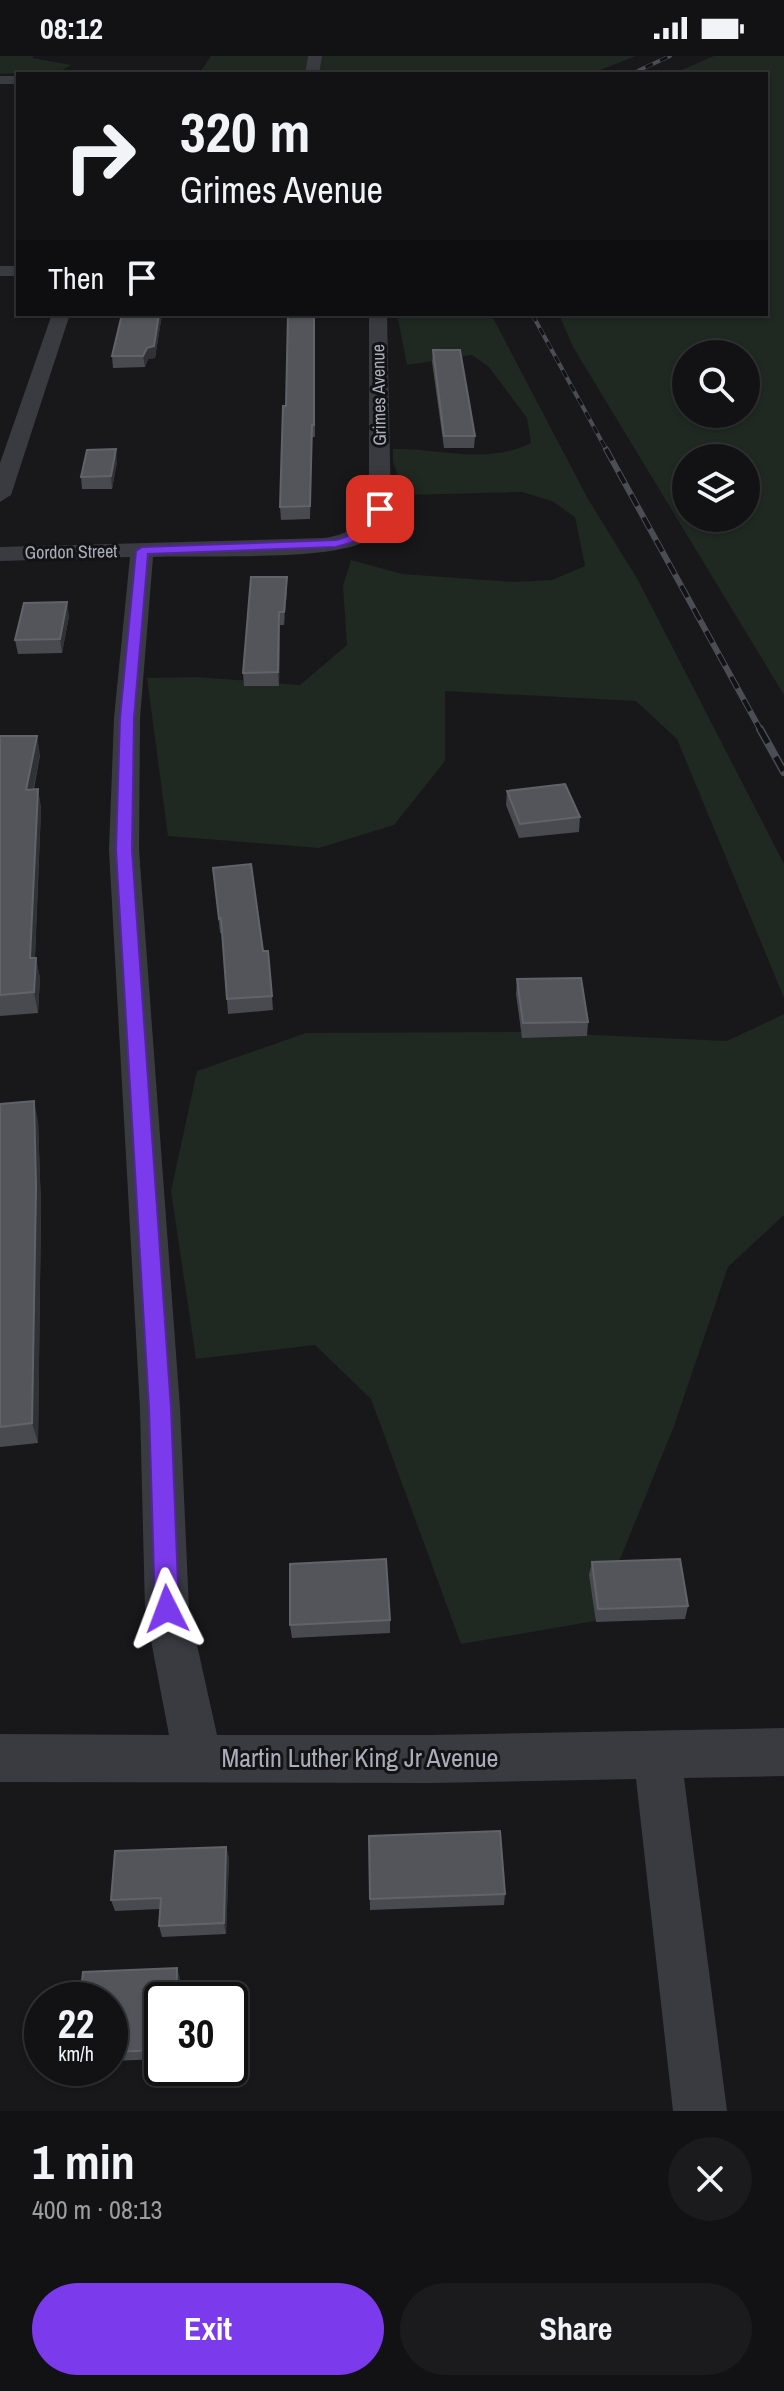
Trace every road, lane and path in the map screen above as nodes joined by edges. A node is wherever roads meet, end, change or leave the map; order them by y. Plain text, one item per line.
1 (60, 316) edge
2 (378, 316) edge
3 (0, 495) edge
4 (142, 551) junction
5 (0, 554) edge
6 (784, 1752) edge
7 (657, 1755) junction
8 (0, 1758) edge
9 (198, 1759) junction
10 (700, 2111) edge

1 - 3 street
2 - 4 street, Grimes Avenue
4 - 5 street, Gordon Street
4 - 9 street, Martin Luther King Jr Avenue
6 - 7 street, Martin Luther King Jr Avenue
7 - 9 street, Martin Luther King Jr Avenue
7 - 10 street
8 - 9 street

